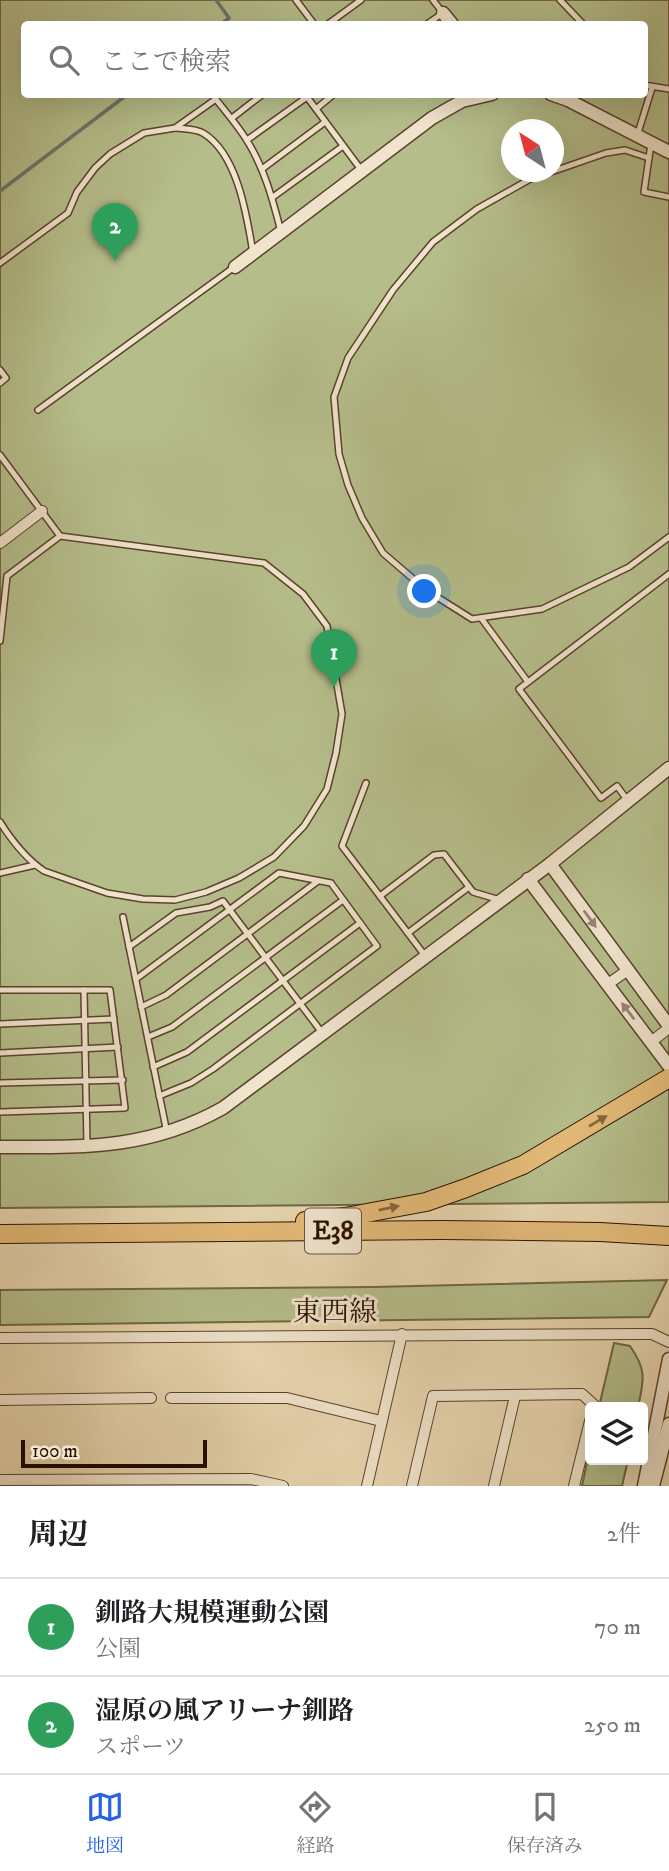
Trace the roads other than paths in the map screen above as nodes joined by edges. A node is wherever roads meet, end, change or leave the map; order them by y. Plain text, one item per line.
1 (306, 0) edge
2 (361, 0) edge
3 (433, 0) edge
4 (560, 0) edge
5 (298, 2) edge
6 (443, 13) junction
7 (310, 21) edge
8 (332, 21) edge
9 (431, 21) edge
10 (450, 21) edge
11 (580, 21) edge
12 (648, 86) edge
13 (652, 88) junction
14 (669, 89) edge
15 (213, 98) edge
16 (215, 98) edge
17 (258, 98) edge
18 (303, 98) edge
19 (308, 98) edge
20 (329, 98) edge
21 (475, 98) edge
22 (562, 98) edge
23 (316, 109) junction
24 (232, 118) junction
25 (325, 122) junction
26 (175, 128) junction
27 (637, 136) junction
28 (247, 140) junction
29 (651, 143) junction
30 (343, 146) junction
31 (669, 152) edge
32 (649, 158) junction
33 (564, 167) edge
34 (262, 169) junction
35 (362, 171) junction
36 (525, 182) edge
37 (273, 197) junction
38 (669, 197) edge
39 (281, 232) junction
40 (253, 253) junction
41 (0, 264) edge
42 (235, 267) joint
43 (0, 370) edge
44 (0, 383) edge
45 (38, 410) dead end
46 (0, 455) edge
47 (42, 512) junction
48 (60, 536) junction
49 (668, 539) edge
50 (0, 543) edge
51 (669, 574) edge
52 (481, 618) junction
53 (0, 641) edge
54 (528, 682) junction
55 (669, 768) edge
56 (366, 783) dead end
57 (629, 802) junction
58 (0, 822) edge
59 (550, 864) junction
60 (35, 865) junction
61 (0, 873) edge
62 (528, 879) junction
63 (318, 880) junction
64 (469, 887) junction
65 (380, 896) junction
66 (343, 900) junction
67 (501, 900) junction
68 (230, 909) junction
69 (123, 916) dead end
70 (360, 923) junction
71 (408, 933) junction
72 (248, 934) junction
73 (130, 947) junction
74 (266, 957) junction
75 (426, 957) junction
76 (628, 970) junction
77 (136, 979) junction
78 (284, 981) junction
79 (608, 985) junction
80 (0, 990) edge
81 (84, 990) junction
82 (301, 1004) junction
83 (141, 1007) junction
84 (84, 1019) junction
85 (114, 1019) junction
86 (0, 1024) edge
87 (669, 1027) edge
88 (323, 1034) junction
89 (148, 1037) junction
90 (651, 1042) junction
91 (118, 1047) junction
92 (85, 1049) junction
93 (0, 1053) edge
94 (669, 1066) edge
95 (153, 1067) junction
96 (669, 1078) edge
97 (86, 1080) junction
98 (123, 1080) junction
99 (0, 1083) edge
100 (159, 1096) junction
101 (86, 1110) junction
102 (0, 1112) edge
103 (167, 1133) junction
104 (0, 1147) edge
105 (87, 1147) junction
106 (200, 1232) junction
107 (0, 1234) edge
108 (668, 1241) edge
109 (0, 1245) edge
110 (402, 1334) junction
111 (0, 1338) edge
112 (669, 1342) edge
113 (669, 1359) edge
114 (515, 1396) junction
115 (150, 1398) dead end
116 (171, 1398) dead end
117 (0, 1399) edge
118 (591, 1402) edge
119 (381, 1421) junction
120 (669, 1424) edge
121 (585, 1441) edge
122 (0, 1480) edge
123 (283, 1486) edge
124 (367, 1486) edge
125 (412, 1486) edge
126 (494, 1486) edge
127 (574, 1486) edge
128 (644, 1486) edge
129 (653, 1486) edge

1 - 5 lane
2 - 8 lane
3 - 6 lane
4 - 11 lane
5 - 7 lane
6 - 9 lane
6 - 10 street
12 - 13 lane
13 - 14 lane
13 - 27 lane
15 - 26 lane
16 - 24 lane
17 - 24 lane
18 - 28 lane
19 - 23 lane
20 - 23 lane
21 - 35 street
22 - 27 street
23 - 25 lane
24 - 28 lane
25 - 30 lane
25 - 34 lane
26 - 40 lane
26 - 41 lane
27 - 29 street
28 - 34 lane
29 - 31 street
29 - 32 lane
30 - 35 lane
30 - 37 lane
32 - 33 lane
32 - 38 lane
34 - 37 lane
35 - 39 street
36 - 52 lane
37 - 39 lane
39 - 40 street
40 - 42 street
42 - 45 lane
43 - 44 lane
46 - 47 lane
47 - 48 lane
47 - 50 street
48 - 53 lane
48 - 60 lane
49 - 52 lane
51 - 54 lane
52 - 54 lane
54 - 57 lane
55 - 57 street
56 - 65 lane
57 - 59 street
58 - 60 lane
59 - 62 street
59 -> 76 street
60 - 61 lane
62 - 67 street
62 - 79 street
63 - 66 lane
63 - 68 lane
63 - 72 lane
64 - 65 lane
64 - 67 lane
64 - 71 lane
65 - 71 lane
66 - 70 lane
66 - 74 lane
67 - 75 street
68 - 72 lane
68 - 73 lane
68 - 77 lane
69 - 73 lane
70 - 78 lane
70 - 82 lane
71 - 75 lane
72 - 74 lane
72 - 83 lane
73 - 77 lane
74 - 78 lane
74 - 89 lane
75 - 88 street
76 - 79 street
76 - 87 street
77 - 83 lane
78 - 82 lane
78 - 95 lane
90 -> 79 street
80 - 81 lane
81 - 84 lane
81 - 85 lane
82 - 88 lane
82 - 100 lane
83 - 89 lane
84 - 85 lane
84 - 86 lane
84 - 92 lane
85 - 91 lane
87 - 90 street
88 - 103 street
89 - 95 lane
90 - 94 street
91 - 92 lane
91 - 98 lane
92 - 93 lane
92 - 97 lane
95 - 100 lane
106 -> 96 highway
97 - 98 lane
97 - 99 lane
97 - 101 lane
98 - 101 lane
100 - 103 lane
101 - 102 lane
101 - 105 lane
103 - 105 street
104 - 105 street
106 - 107 highway, E38
106 - 108 highway, E38
108 - 109 highway, E38
110 - 111 street, 東西線
110 - 112 street, 東西線
110 - 119 street
113 - 128 street
114 - 118 street
114 - 125 street
114 - 126 street
115 - 117 street
116 - 119 street
119 - 124 street
120 - 129 street
121 - 127 street
122 - 123 street

